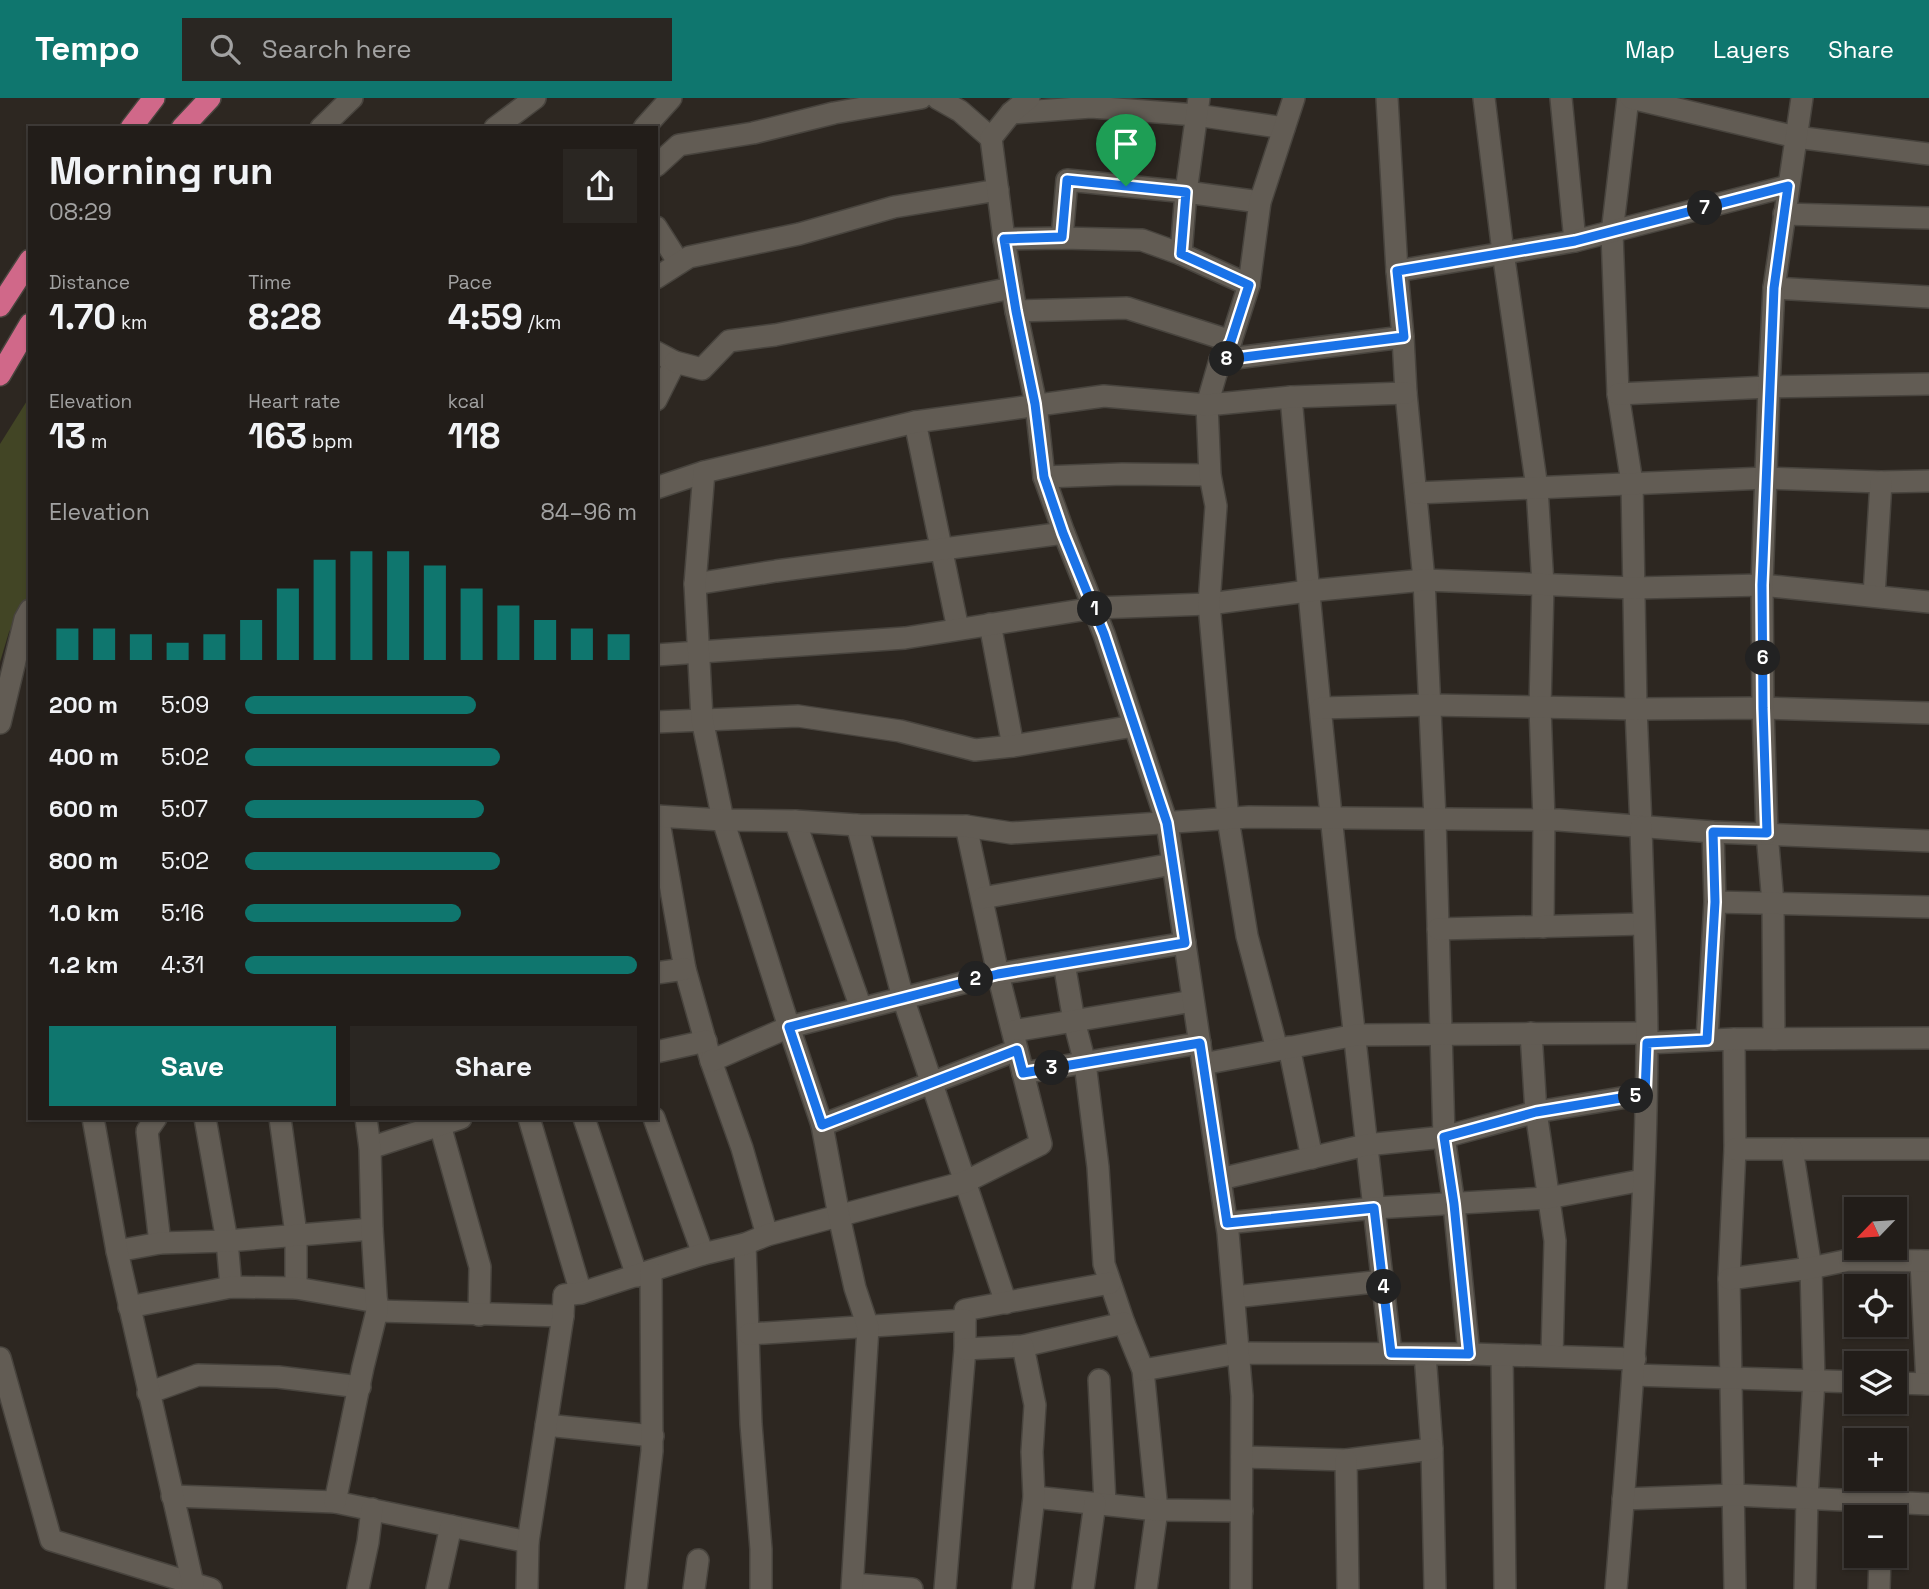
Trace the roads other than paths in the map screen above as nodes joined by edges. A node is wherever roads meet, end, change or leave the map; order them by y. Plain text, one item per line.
1 (154, 98) edge
2 (210, 98) edge
3 (352, 98) edge
4 (535, 98) edge
5 (671, 98) edge
6 (921, 98) edge
7 (937, 98) edge
8 (1029, 98) edge
9 (1294, 98) edge
10 (1387, 98) edge
11 (1484, 98) edge
12 (1562, 98) edge
13 (1629, 98) edge
14 (1802, 98) edge
15 (1198, 107) edge
16 (1011, 113) junction
17 (335, 123) edge
18 (133, 126) edge
19 (184, 126) edge
20 (498, 126) edge
21 (646, 126) edge
22 (1284, 128) junction
23 (1796, 137) junction
24 (991, 138) junction
25 (1929, 154) edge
26 (658, 164) edge
27 (1788, 186) junction
28 (998, 190) junction
29 (1186, 192) junction
30 (1260, 202) junction
31 (1784, 214) junction
32 (1929, 218) edge
33 (658, 230) edge
34 (1612, 233) junction
35 (1062, 237) junction
36 (1004, 239) junction
37 (1575, 241) junction
38 (1503, 252) junction
39 (1181, 254) junction
40 (28, 263) edge
41 (679, 263) junction
42 (1397, 271) junction
43 (658, 277) edge
44 (1249, 285) junction
45 (1012, 288) junction
46 (1774, 288) junction
47 (1929, 297) edge
48 (0, 306) edge
49 (1016, 311) junction
50 (28, 332) edge
51 (1404, 337) junction
52 (1231, 341) junction
53 (666, 357) edge
54 (1220, 360) junction
55 (0, 375) edge
56 (1929, 384) edge
57 (1769, 387) junction
58 (658, 391) edge
59 (1406, 393) junction
60 (1618, 394) junction
61 (1291, 397) junction
62 (1035, 404) junction
63 (1207, 405) junction
64 (915, 422) junction
65 (704, 472) junction
66 (1210, 475) junction
67 (1044, 477) junction
68 (1766, 478) junction
69 (1929, 481) edge
70 (1881, 482) junction
71 (1632, 483) junction
72 (658, 487) edge
73 (1537, 488) junction
74 (1416, 493) junction
75 (1063, 533) junction
76 (942, 548) junction
77 (1424, 580) junction
78 (695, 584) junction
79 (1543, 585) junction
80 (1762, 585) junction
81 (1634, 588) junction
82 (1308, 591) junction
83 (1874, 596) junction
84 (1929, 602) edge
85 (1209, 604) junction
86 (1094, 608) junction
87 (28, 614) edge
88 (990, 624) junction
89 (958, 629) junction
90 (698, 652) junction
91 (658, 655) edge
92 (1430, 705) junction
93 (1540, 707) junction
94 (1321, 708) junction
95 (1763, 708) junction
96 (1636, 709) junction
97 (1929, 713) edge
98 (702, 719) junction
99 (658, 722) edge
100 (0, 723) edge
101 (1134, 726) junction
102 (1013, 747) junction
103 (658, 816) edge
104 (1333, 818) junction
105 (1228, 819) junction
106 (1435, 819) junction
107 (1544, 820) junction
108 (658, 821) edge
109 (723, 821) junction
110 (795, 821) junction
111 (1167, 823) junction
112 (857, 825) junction
113 (966, 826) junction
114 (1641, 827) junction
115 (1713, 832) junction
116 (1767, 833) junction
117 (1929, 841) edge
118 (1173, 864) junction
119 (982, 898) junction
120 (1715, 902) junction
121 (1773, 903) junction
122 (1929, 907) edge
123 (1643, 924) junction
124 (1543, 927) junction
125 (1438, 929) junction
126 (1185, 943) junction
127 (1064, 963) junction
128 (685, 969) junction
129 (658, 973) edge
130 (998, 974) junction
131 (903, 998) junction
132 (1194, 1001) junction
133 (861, 1008) junction
134 (1074, 1021) junction
135 (789, 1027) junction
136 (1531, 1033) junction
137 (1442, 1034) junction
138 (1356, 1035) junction
139 (1647, 1038) junction
140 (1929, 1038) edge
141 (1734, 1039) junction
142 (1774, 1039) junction
143 (1015, 1040) junction
144 (1707, 1040) junction
145 (1283, 1048) junction
146 (708, 1051) junction
147 (658, 1052) edge
148 (1201, 1053) junction
149 (1085, 1063) junction
150 (1023, 1073) junction
151 (932, 1082) junction
152 (1645, 1094) junction
153 (1536, 1112) junction
154 (93, 1120) edge
155 (155, 1120) edge
156 (205, 1120) edge
157 (280, 1120) edge
158 (366, 1120) edge
159 (455, 1120) edge
160 (530, 1120) edge
161 (585, 1120) edge
162 (655, 1120) edge
163 (440, 1125) junction
164 (822, 1125) junction
165 (1444, 1137) junction
166 (1366, 1145) junction
167 (370, 1148) junction
168 (1735, 1149) junction
169 (1792, 1149) junction
170 (1929, 1149) edge
171 (1312, 1158) junction
172 (1220, 1179) junction
173 (1643, 1180) junction
174 (965, 1182) junction
175 (1548, 1198) junction
176 (1454, 1204) junction
177 (1374, 1208) junction
178 (839, 1216) junction
179 (1227, 1223) junction
180 (372, 1229) junction
181 (296, 1234) junction
182 (767, 1235) junction
183 (227, 1241) junction
184 (160, 1243) junction
185 (745, 1244) junction
186 (117, 1251) junction
187 (703, 1254) junction
188 (1925, 1261) edge
189 (1811, 1268) junction
190 (644, 1274) junction
191 (1729, 1279) junction
192 (1383, 1282) junction
193 (1110, 1283) junction
194 (231, 1287) junction
195 (296, 1288) junction
196 (581, 1293) junction
197 (1234, 1297) junction
198 (1006, 1303) junction
199 (377, 1306) junction
200 (129, 1307) junction
201 (479, 1315) junction
202 (563, 1316) junction
203 (965, 1320) junction
204 (1124, 1323) junction
205 (868, 1327) junction
206 (749, 1334) junction
207 (1023, 1346) junction
208 (965, 1349) junction
209 (1238, 1353) junction
210 (1391, 1353) junction
211 (1425, 1354) junction
212 (1469, 1354) junction
213 (1502, 1354) junction
214 (1552, 1356) junction
215 (0, 1358) edge
216 (1634, 1367) junction
217 (1143, 1370) junction
218 (1732, 1377) junction
219 (1099, 1380) dead end
220 (1814, 1380) junction
221 (1844, 1381) edge
222 (1907, 1383) edge
223 (1928, 1384) edge
224 (360, 1387) junction
225 (148, 1393) junction
226 (546, 1425) junction
227 (653, 1436) junction
228 (1432, 1449) junction
229 (1242, 1457) junction
230 (1346, 1460) junction
231 (1734, 1495) junction
232 (172, 1496) junction
233 (1034, 1497) junction
234 (1807, 1498) junction
235 (1623, 1499) junction
236 (335, 1502) junction
237 (1100, 1503) junction
238 (1929, 1504) edge
239 (1851, 1505) edge
240 (1907, 1507) edge
241 (372, 1509) junction
242 (1157, 1510) junction
243 (1241, 1511) junction
244 (451, 1526) junction
245 (528, 1542) junction
246 (698, 1560) dead end
247 (1880, 1568) edge
248 (852, 1586) edge
249 (199, 1587) edge
250 (358, 1589) edge
251 (438, 1589) edge
252 (527, 1589) edge
253 (636, 1589) edge
254 (694, 1589) edge
255 (761, 1589) edge
256 (912, 1589) edge
257 (946, 1589) edge
258 (1023, 1589) edge
259 (1083, 1589) edge
260 (1146, 1589) edge
261 (1241, 1589) edge
262 (1348, 1589) edge
263 (1435, 1589) edge
264 (1505, 1589) edge
265 (1616, 1589) edge
266 (1735, 1589) edge
267 (1805, 1589) edge
268 (1879, 1589) edge

1 - 18 highway
2 - 19 highway
3 - 17 street
4 - 20 street
5 - 21 street
6 - 26 street
7 - 24 street
8 - 16 street
9 - 22 street
10 - 42 street
11 - 38 street
12 - 37 street
13 - 23 street
13 - 34 street
14 - 23 street
15 - 16 street
15 - 22 street
15 - 29 street
16 - 24 street
22 - 30 street
23 - 25 street
23 - 27 street
24 - 28 street
27 - 31 street
27 - 34 street
28 - 36 street
28 - 41 street
29 - 30 street
29 - 35 street
29 - 39 street
30 - 44 street
31 - 32 street
31 - 46 street
33 - 41 street
34 - 37 street
34 - 60 street
35 - 36 street
35 - 39 street
36 - 45 street
37 - 38 street
38 - 42 street
38 - 73 street
39 - 44 street
40 - 48 highway
41 - 43 street
42 - 51 street
44 - 52 street
45 - 49 street
45 - 53 street
46 - 47 street
46 - 57 street
49 - 52 street
49 - 62 street
50 - 55 highway
51 - 54 street
51 - 59 street
52 - 54 street
53 - 58 street
54 - 63 street
56 - 57 street
57 - 60 street
57 - 68 street
59 - 61 street
59 - 74 street
60 - 71 street
61 - 63 street
61 - 82 street
62 - 63 street
62 - 64 street
62 - 67 street
63 - 66 street
64 - 65 street
64 - 76 street
65 - 72 street
65 - 78 street
66 - 67 street
66 - 85 street
67 - 75 street
68 - 70 street
68 - 71 street
68 - 80 street
69 - 70 street
70 - 83 street
71 - 73 street
71 - 81 street
73 - 74 street
73 - 79 street
74 - 77 street
75 - 76 street
75 - 86 street
76 - 78 street
76 - 89 street
77 - 79 street
77 - 82 street
77 - 92 street
78 - 90 street
79 - 81 street
79 - 93 street
80 - 81 street
80 - 83 street
80 - 95 street
81 - 96 street
82 - 85 street
82 - 94 street
83 - 84 street
85 - 86 street
85 - 105 street
86 - 88 street
86 - 101 street
87 - 100 street
88 - 89 street
88 - 102 street
89 - 90 street
90 - 91 street
90 - 98 street
92 - 93 street
92 - 94 street
92 - 106 street
93 - 96 street
93 - 107 street
94 - 104 street
95 - 96 street
95 - 97 street
95 - 116 street
96 - 114 street
98 - 99 street
98 - 102 street
98 - 109 street
101 - 102 street
101 - 111 street
103 - 109 street
104 - 105 street
104 - 106 street
104 - 138 street
105 - 111 street
105 - 145 street
106 - 107 street
106 - 125 street
107 - 114 street
107 - 124 street
108 - 128 street
109 - 110 street
109 - 135 street
110 - 112 street
110 - 133 street
111 - 113 street
111 - 118 street
112 - 113 street
112 - 131 street
113 - 119 street
114 - 115 street
114 - 123 street
115 - 116 street
115 - 120 street
116 - 117 street
116 - 121 street
118 - 119 street
118 - 126 street
119 - 130 street
120 - 121 street
120 - 144 street
121 - 122 street
121 - 142 street
123 - 124 street
123 - 139 street
124 - 125 street
125 - 137 street
126 - 127 street
126 - 132 street
127 - 130 street
127 - 134 street
128 - 129 street
128 - 146 street
130 - 131 street
130 - 143 street
131 - 133 street
131 - 151 street
132 - 134 street
132 - 148 street
133 - 135 street
134 - 143 street
134 - 149 street
135 - 146 street
135 - 164 street
136 - 137 street
136 - 139 street
136 - 153 street
137 - 138 street
137 - 165 street
138 - 145 street
138 - 166 street
139 - 144 street
139 - 152 street
140 - 142 street
141 - 142 street
141 - 144 street
141 - 168 street
143 - 150 street
143 - 151 street
145 - 148 street
145 - 171 street
146 - 147 street
146 - 182 street
148 - 149 street
148 - 172 street
149 - 150 street
149 - 193 street
150 - 174 street
151 - 164 street
151 - 174 street
152 - 153 street
152 - 173 street
153 - 165 street
153 - 175 street
154 - 186 street
155 - 184 street
156 - 183 street
157 - 181 street
158 - 167 street
159 - 163 street
160 - 196 street
161 - 190 street
162 - 187 street
163 - 167 street
163 - 201 street
164 - 178 street
165 - 166 street
165 - 176 street
166 - 171 street
166 - 177 street
167 - 180 street
168 - 169 street
168 - 191 street
169 - 170 street
169 - 189 street
171 - 172 street
172 - 179 street
173 - 175 street
173 - 216 street
174 - 178 street
174 - 198 street
175 - 176 street
175 - 214 street
176 - 177 street
176 - 212 street
177 - 179 street
177 - 192 street
178 - 182 street
178 - 205 street
179 - 197 street
180 - 181 street
180 - 199 street
181 - 183 street
181 - 195 street
182 - 185 street
183 - 184 street
183 - 194 street
184 - 186 street
185 - 187 street
185 - 206 street
186 - 200 street
187 - 190 street
188 - 189 street
188 - 223 street
189 - 191 street
189 - 220 street
190 - 196 street
190 - 227 street
191 - 218 street
192 - 197 street
192 - 210 street
193 - 198 street
193 - 204 street
194 - 195 street
194 - 200 street
195 - 199 street
196 - 202 street
197 - 209 street
198 - 203 street
199 - 201 street
199 - 224 street
200 - 225 street
201 - 202 street
202 - 226 street
203 - 205 street
203 - 208 street
204 - 207 street
204 - 217 street
205 - 206 street
205 - 248 street
206 - 255 street
207 - 208 street
207 - 233 street
208 - 257 street
209 - 210 street
209 - 217 street
209 - 229 street
210 - 211 street
211 - 212 street
211 - 228 street
212 - 213 street
213 - 214 street
213 - 264 street
214 - 216 street
215 - 249 street
216 - 218 street
216 - 235 street
217 - 242 street
218 - 220 street
218 - 231 street
219 - 237 street
220 - 221 street
220 - 234 street
222 - 223 street
224 - 225 street
224 - 236 street
225 - 232 street
226 - 227 street
226 - 245 street
227 - 253 street
228 - 230 street
228 - 263 street
229 - 230 street
229 - 243 street
230 - 262 street
231 - 234 street
231 - 235 street
231 - 266 street
232 - 236 street
232 - 249 street
233 - 237 street
233 - 258 street
234 - 239 street
234 - 267 street
235 - 265 street
236 - 241 street
237 - 242 street
237 - 259 street
238 - 240 street
241 - 244 street
241 - 250 street
242 - 243 street
242 - 260 street
243 - 261 street
244 - 245 street
244 - 251 street
245 - 252 street
246 - 254 street
247 - 268 street
248 - 256 street

